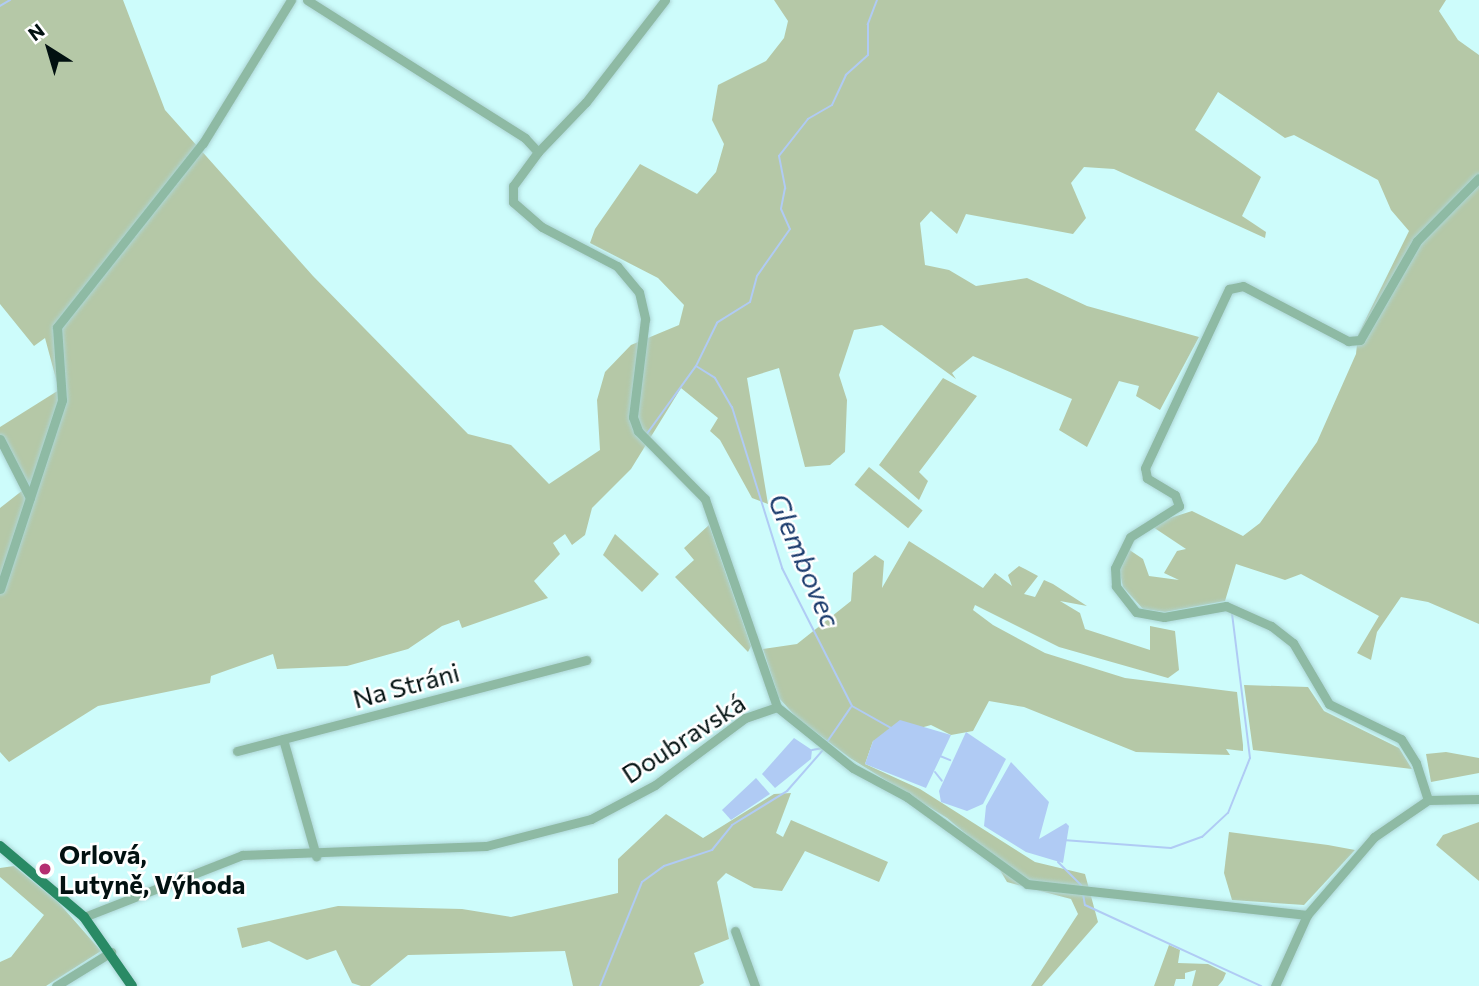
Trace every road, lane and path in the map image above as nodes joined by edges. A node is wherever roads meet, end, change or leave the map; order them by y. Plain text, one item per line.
1 (291, 0) edge
2 (307, 0) edge
3 (666, 0) edge
4 (538, 152) junction
5 (1479, 178) edge
6 (0, 439) edge
7 (30, 498) junction
8 (0, 589) edge
9 (586, 660) dead end
10 (777, 707) junction
11 (283, 739) junction
12 (237, 751) dead end
13 (1479, 799) edge
14 (1428, 800) junction
15 (0, 846) edge
16 (316, 856) junction
17 (1307, 915) junction
18 (85, 917) junction
19 (734, 931) dead end
20 (110, 952) junction
21 (55, 986) edge
22 (132, 986) edge
23 (755, 986) edge
24 (1275, 986) edge

1 - 7 street
2 - 4 street
3 - 4 street
4 - 10 street
5 - 14 street
6 - 7 street
7 - 8 street
9 - 11 street, Na Stráni
10 - 16 street, Doubravská
10 - 17 street, Doubravská
11 - 12 street, Na Stráni
11 - 16 street
13 - 14 street
14 - 17 street
15 - 18 main road
16 - 18 street, Doubravská
17 - 24 street
18 - 20 main road
19 - 23 street
20 - 21 street
20 - 22 main road

